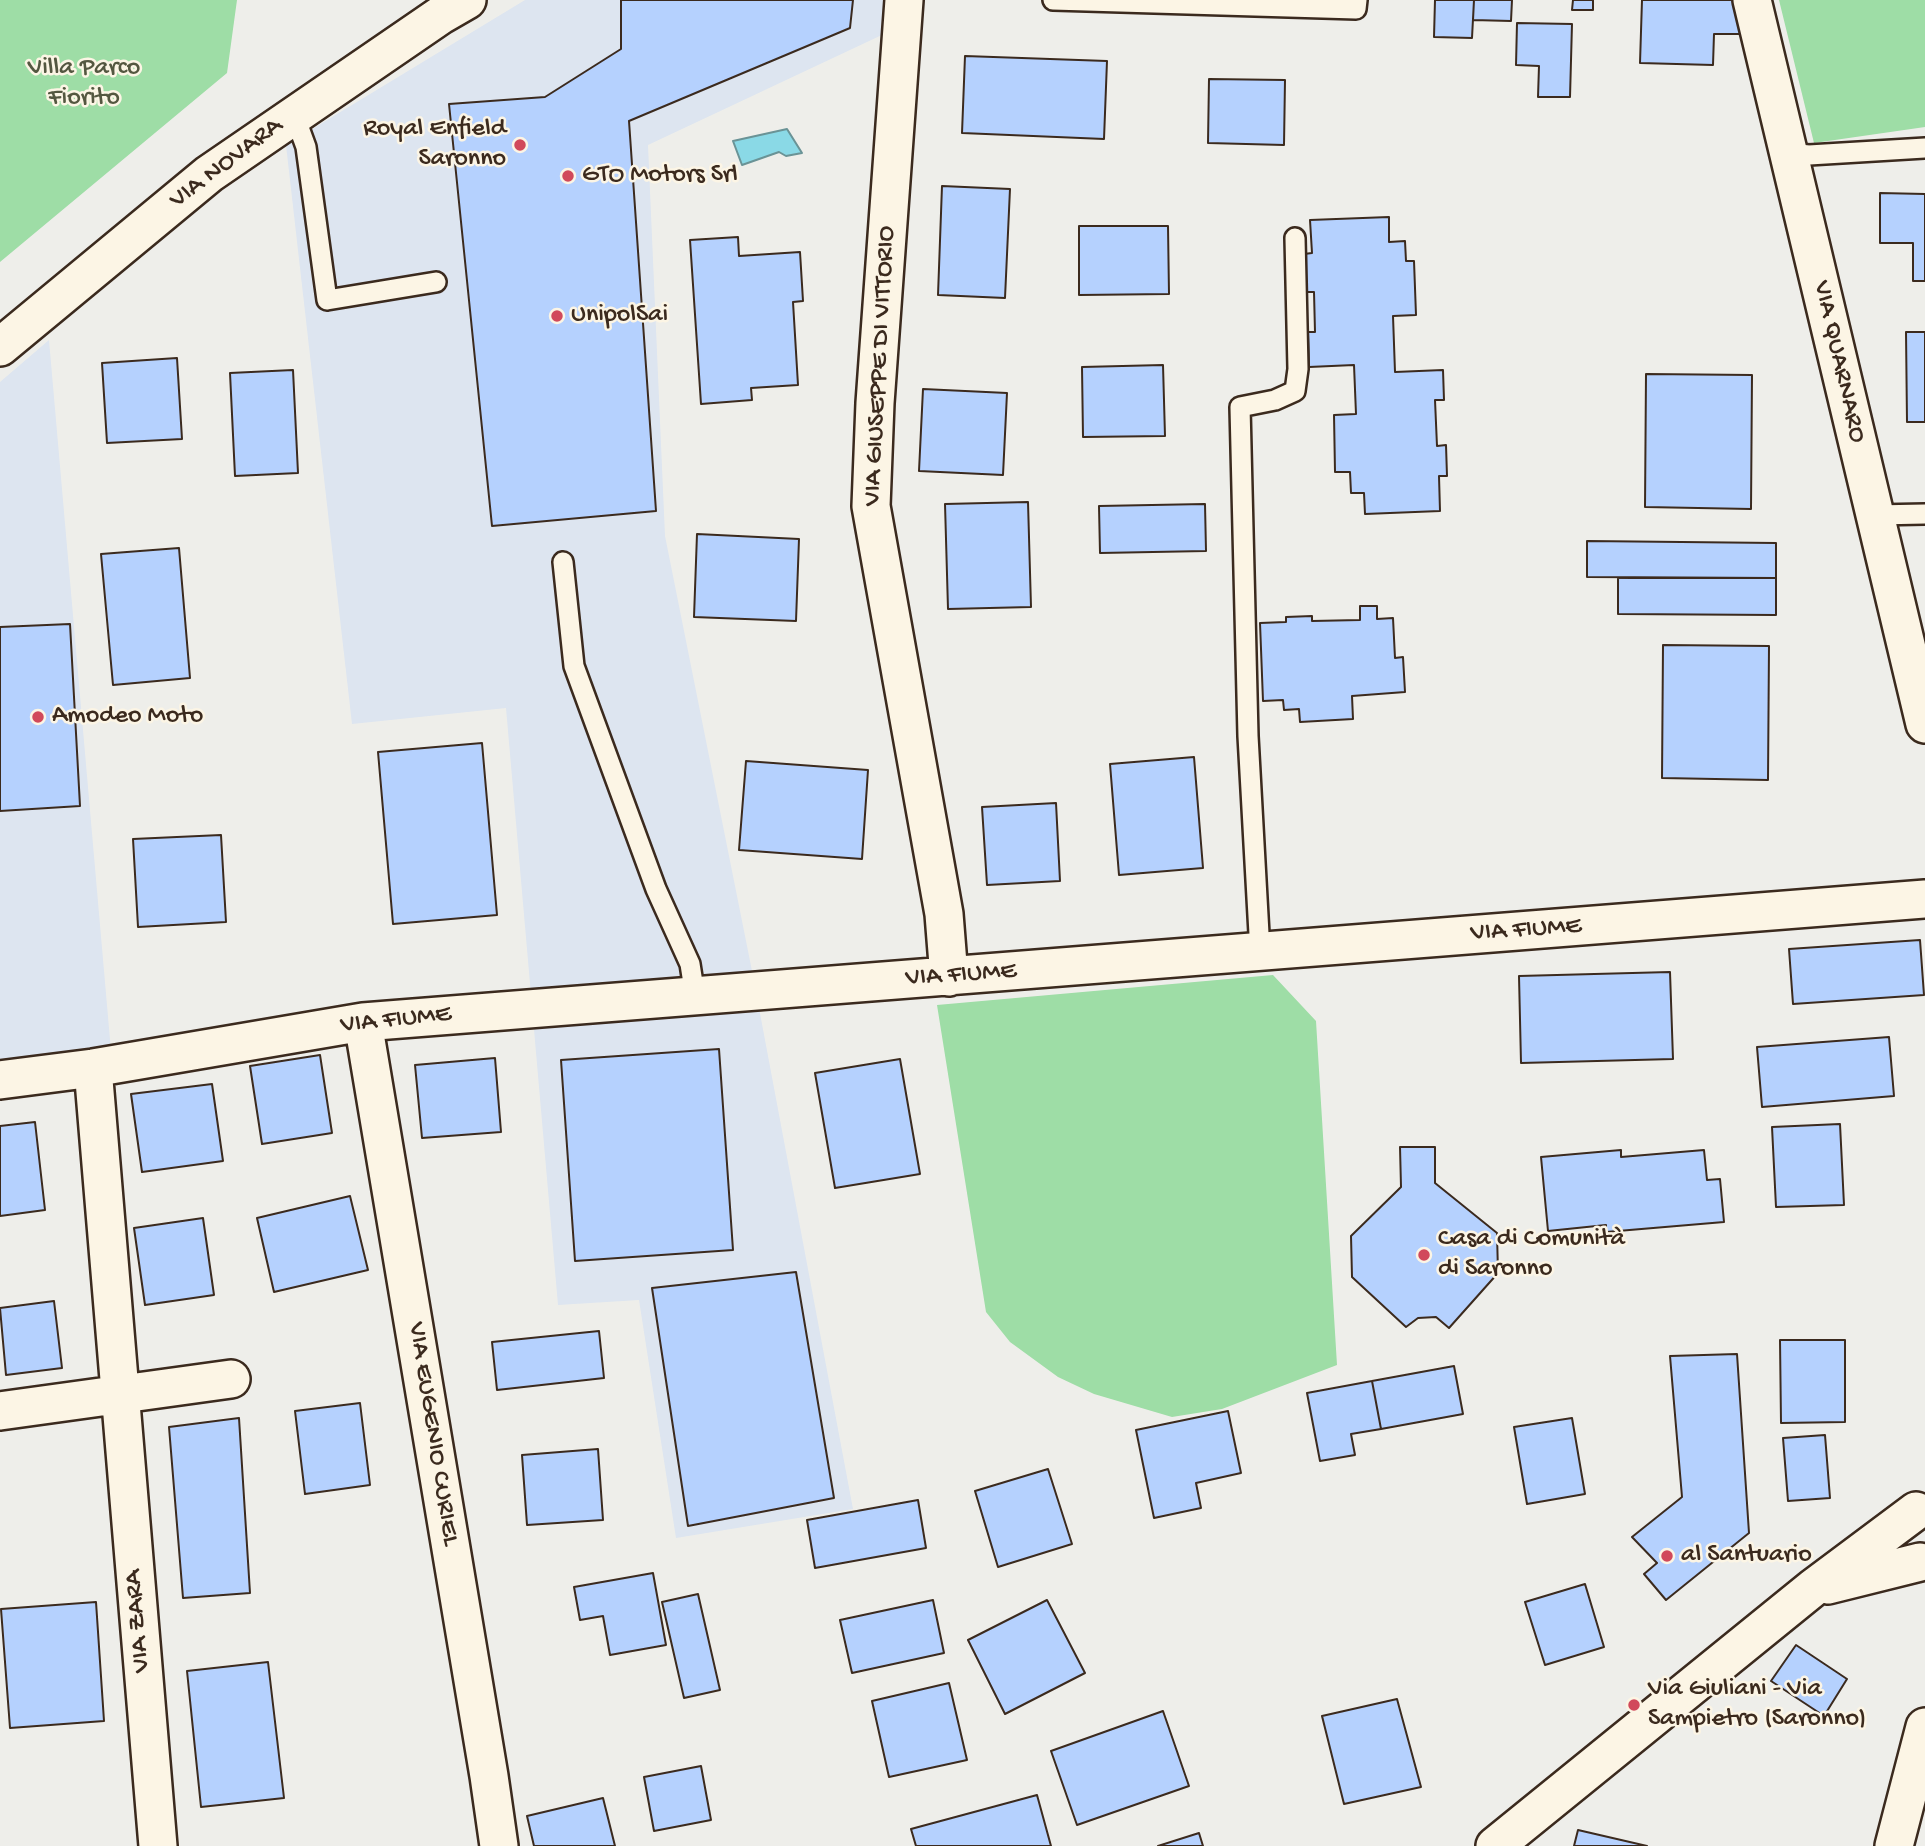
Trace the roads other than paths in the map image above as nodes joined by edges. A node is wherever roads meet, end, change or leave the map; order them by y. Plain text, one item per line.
1 (904, 0) edge
2 (1053, 0) edge
3 (1357, 0) edge
4 (1752, 0) edge
5 (448, 5) edge
6 (294, 114) junction
7 (1925, 148) edge
8 (1788, 153) junction
9 (1295, 238) dead end
10 (436, 282) dead end
11 (0, 347) edge
12 (1925, 514) edge
13 (1875, 515) junction
14 (564, 562) dead end
15 (1925, 724) edge
16 (1925, 899) edge
17 (1261, 952) junction
18 (949, 977) junction
19 (695, 996) junction
20 (363, 1022) junction
21 (93, 1068) junction
22 (0, 1080) edge
23 (231, 1379) dead end
24 (120, 1395) junction
25 (0, 1411) edge
26 (1920, 1503) edge
27 (1923, 1565) edge
28 (1813, 1588) junction
29 (1925, 1727) edge
30 (158, 1846) edge
31 (499, 1846) edge
32 (1495, 1846) edge
33 (1894, 1846) edge

1 - 18 street, VIA GIUSEPPE DI VITTORIO
2 - 3 lane
4 - 8 street, VIA QUARNARO
5 - 6 street, VIA NOVARA
6 - 10 lane
6 - 11 street, VIA NOVARA
7 - 8 lane
8 - 13 street, VIA QUARNARO
9 - 17 lane
12 - 13 lane
13 - 15 street, VIA QUARNARO
14 - 19 lane
16 - 17 street, VIA FIUME
17 - 18 street, VIA FIUME
18 - 19 street, VIA FIUME
19 - 20 street, VIA FIUME
20 - 21 street, VIA FIUME
20 - 31 street, VIA EUGENIO CURIEL
21 - 22 street, VIA FIUME
21 - 24 street, VIA ZARA
23 - 24 street
24 - 25 street
24 - 30 street, VIA ZARA
26 - 27 street
26 - 28 street
27 - 28 street
28 - 32 street
29 - 33 street

